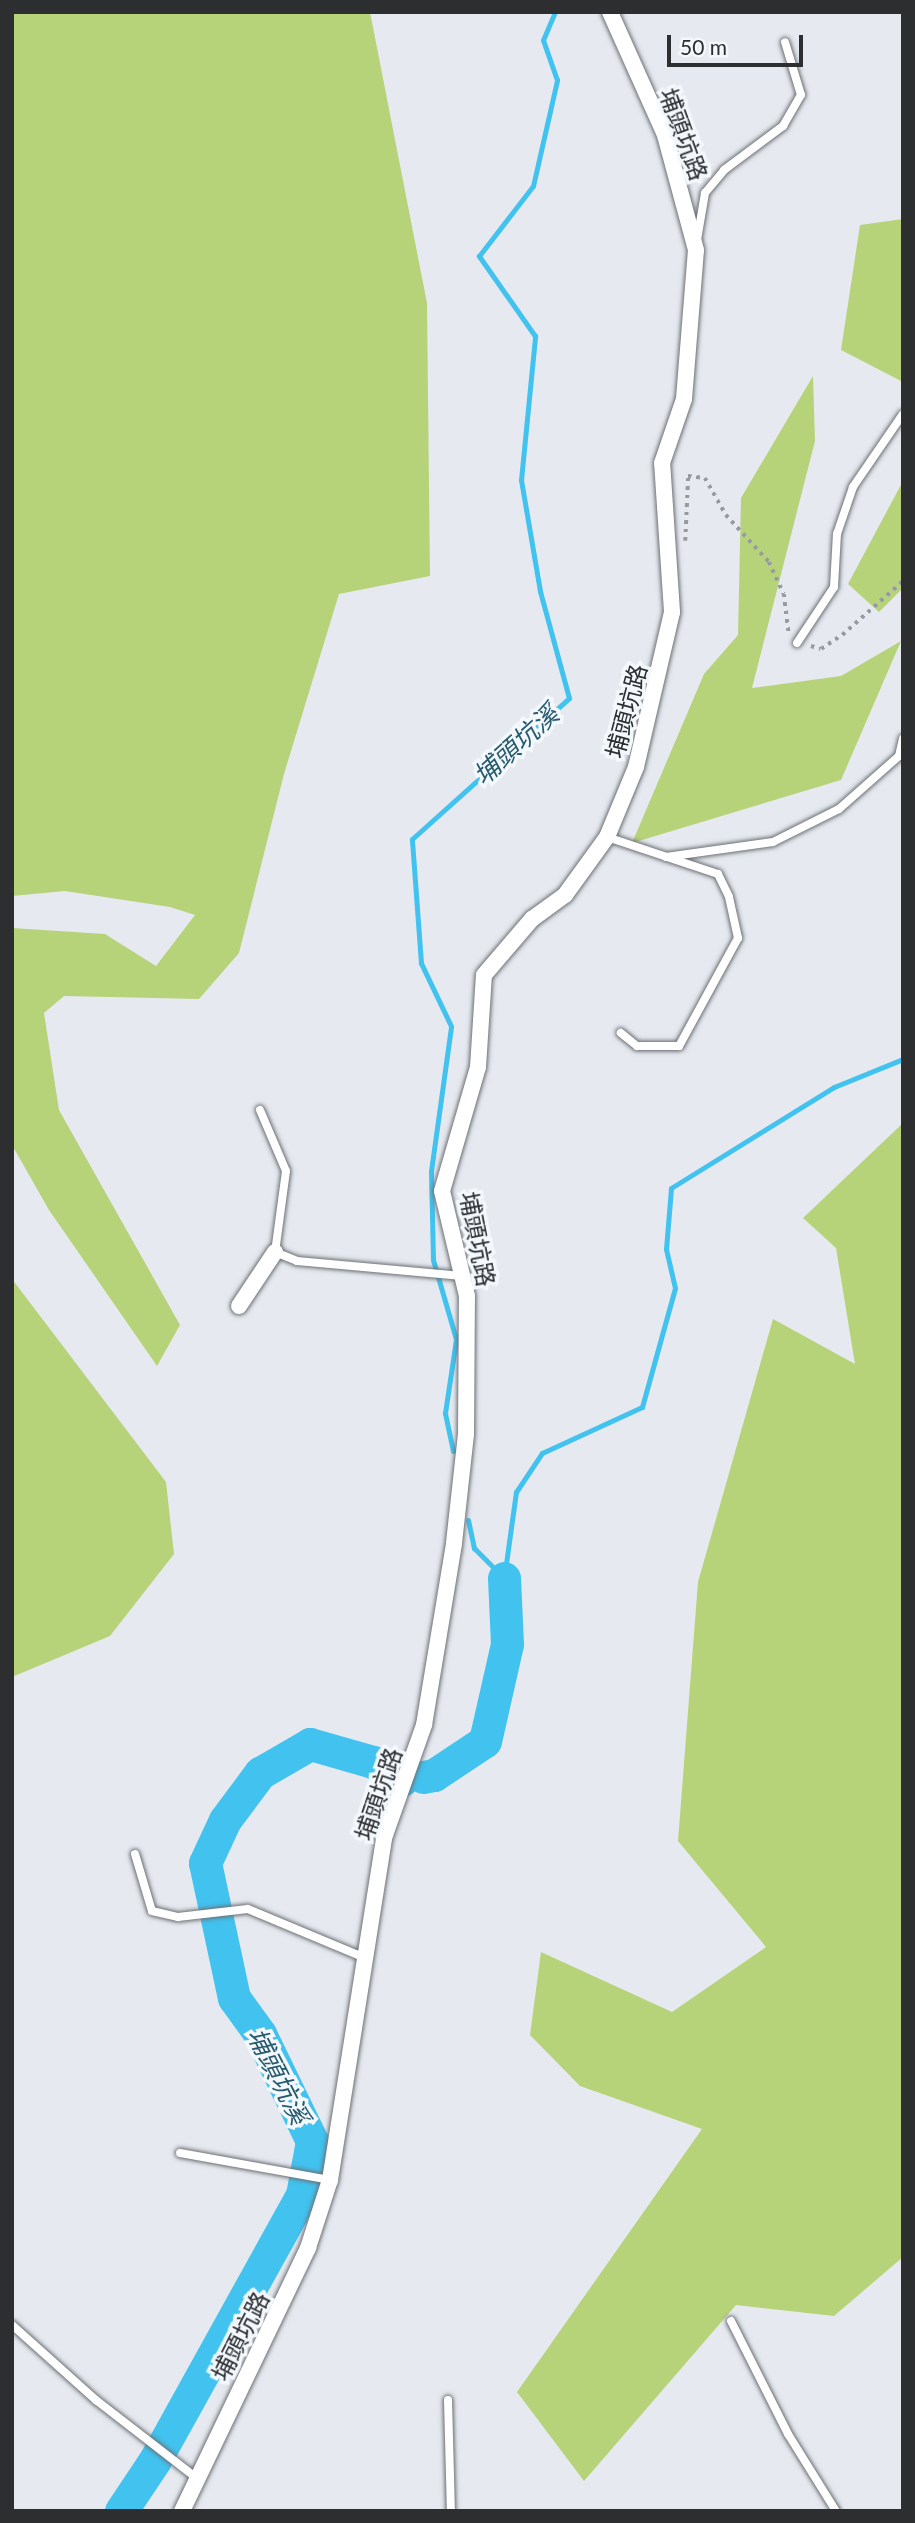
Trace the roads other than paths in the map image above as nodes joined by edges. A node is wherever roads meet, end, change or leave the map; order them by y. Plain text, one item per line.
1 (610, 12) edge
2 (785, 42) dead end
3 (696, 250) junction
4 (903, 414) edge
5 (797, 643) road end
6 (903, 738) edge
7 (901, 754) edge
8 (607, 837) junction
9 (663, 858) junction
10 (621, 1033) dead end
11 (260, 1110) dead end
12 (275, 1252) junction
13 (456, 1275) junction
14 (239, 1306) dead end
15 (135, 1854) dead end
16 (365, 1958) junction
17 (180, 2153) dead end
18 (330, 2180) junction
19 (731, 2321) dead end
20 (12, 2325) edge
21 (448, 2399) dead end
22 (197, 2478) junction
23 (182, 2511) edge
24 (451, 2511) edge
25 (836, 2511) edge

1 - 3 street, 埔頭坑路
2 - 3 lane
3 - 8 street, 埔頭坑路
4 - 5 lane
6 - 7 lane
7 - 9 lane
8 - 9 lane
8 - 13 street, 埔頭坑路
9 - 10 lane
11 - 12 lane
12 - 13 lane
12 - 14 street
13 - 16 street, 埔頭坑路
15 - 16 lane
16 - 18 street, 埔頭坑路
17 - 18 lane
18 - 22 street, 埔頭坑路
19 - 25 lane
20 - 22 lane
21 - 24 lane
22 - 23 street, 埔頭坑路

